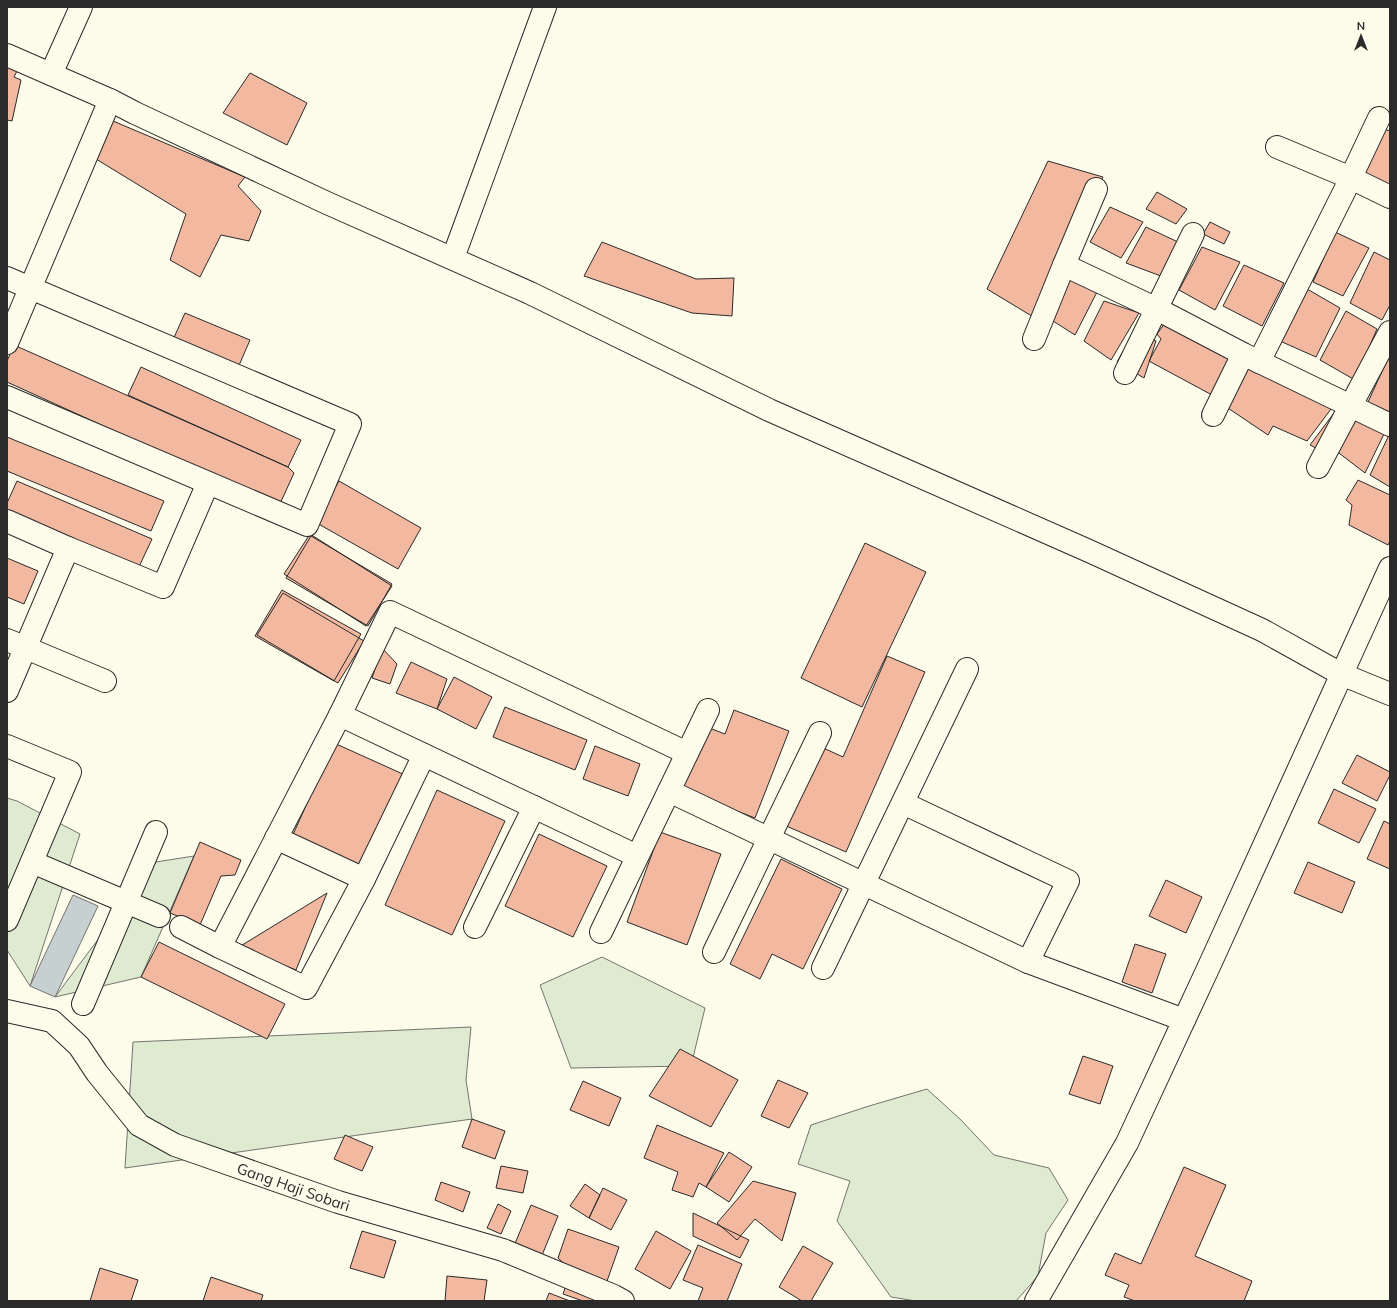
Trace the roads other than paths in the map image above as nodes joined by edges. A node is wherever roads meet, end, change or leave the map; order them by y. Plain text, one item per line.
1 (81, 7) edge
2 (545, 7) edge
3 (7, 55) edge
4 (51, 74) junction
5 (110, 100) junction
6 (1379, 118) dead end
7 (1277, 147) dead end
8 (1351, 178) junction
9 (1096, 189) dead end
10 (1390, 196) edge
11 (1193, 234) dead end
12 (453, 258) junction
13 (1064, 265) junction
14 (7, 278) edge
15 (31, 287) junction
16 (1157, 308) junction
17 (1390, 332) edge
18 (1034, 339) dead end
19 (7, 343) edge
20 (1251, 358) junction
21 (1125, 373) dead end
22 (7, 396) edge
23 (1351, 407) junction
24 (1213, 415) dead end
25 (1390, 425) edge
26 (1318, 467) dead end
27 (208, 483) junction
28 (7, 521) edge
29 (68, 548) junction
30 (1390, 568) edge
31 (16, 644) edge
32 (967, 669) dead end
33 (1341, 674) junction
34 (105, 681) dead end
35 (7, 691) edge
36 (1390, 694) edge
37 (708, 710) dead end
38 (340, 715) junction
39 (820, 733) dead end
40 (7, 746) edge
41 (687, 753) junction
42 (424, 755) junction
43 (669, 791) junction
44 (903, 803) junction
45 (534, 807) junction
46 (156, 832) dead end
47 (276, 838) junction
48 (769, 839) junction
49 (637, 856) junction
50 (32, 862) junction
51 (364, 879) junction
52 (864, 884) junction
53 (127, 902) junction
54 (159, 916) dead end
55 (7, 920) edge
56 (181, 927) dead end
57 (475, 927) dead end
58 (601, 932) dead end
59 (220, 947) junction
60 (714, 952) dead end
61 (1028, 962) junction
62 (823, 968) dead end
63 (83, 1004) dead end
64 (7, 1010) edge
65 (1184, 1020) junction
66 (623, 1301) edge
67 (1036, 1301) edge

1 - 4 street
2 - 12 street
3 - 4 street
4 - 5 street
5 - 12 street
5 - 15 street
6 - 8 street
7 - 8 street
8 - 10 street
8 - 20 street
9 - 13 street
11 - 16 street
12 - 33 street
13 - 16 street
13 - 18 street
14 - 15 street
15 - 19 street
15 - 27 street
16 - 20 street
16 - 21 street
17 - 23 street
20 - 23 street
20 - 24 street
22 - 27 street
23 - 25 street
23 - 26 street
27 - 29 street
28 - 29 street
29 - 31 street
30 - 33 street
31 - 34 street
31 - 35 street
32 - 44 street
33 - 36 street
33 - 65 street
37 - 41 street
38 - 41 street
38 - 42 street
38 - 47 street
39 - 48 street
40 - 50 street
41 - 43 street
42 - 45 street
42 - 51 street
43 - 48 street
43 - 49 street
44 - 52 street
44 - 61 street
45 - 49 street
45 - 57 street
46 - 53 street
47 - 51 street
47 - 59 street
48 - 52 street
48 - 60 street
49 - 58 street
50 - 53 street
50 - 55 street
51 - 59 street
52 - 61 street
52 - 62 street
53 - 54 street
53 - 63 street
56 - 59 street
61 - 65 street
64 - 66 street, Gang Haji Sobari
65 - 67 street

